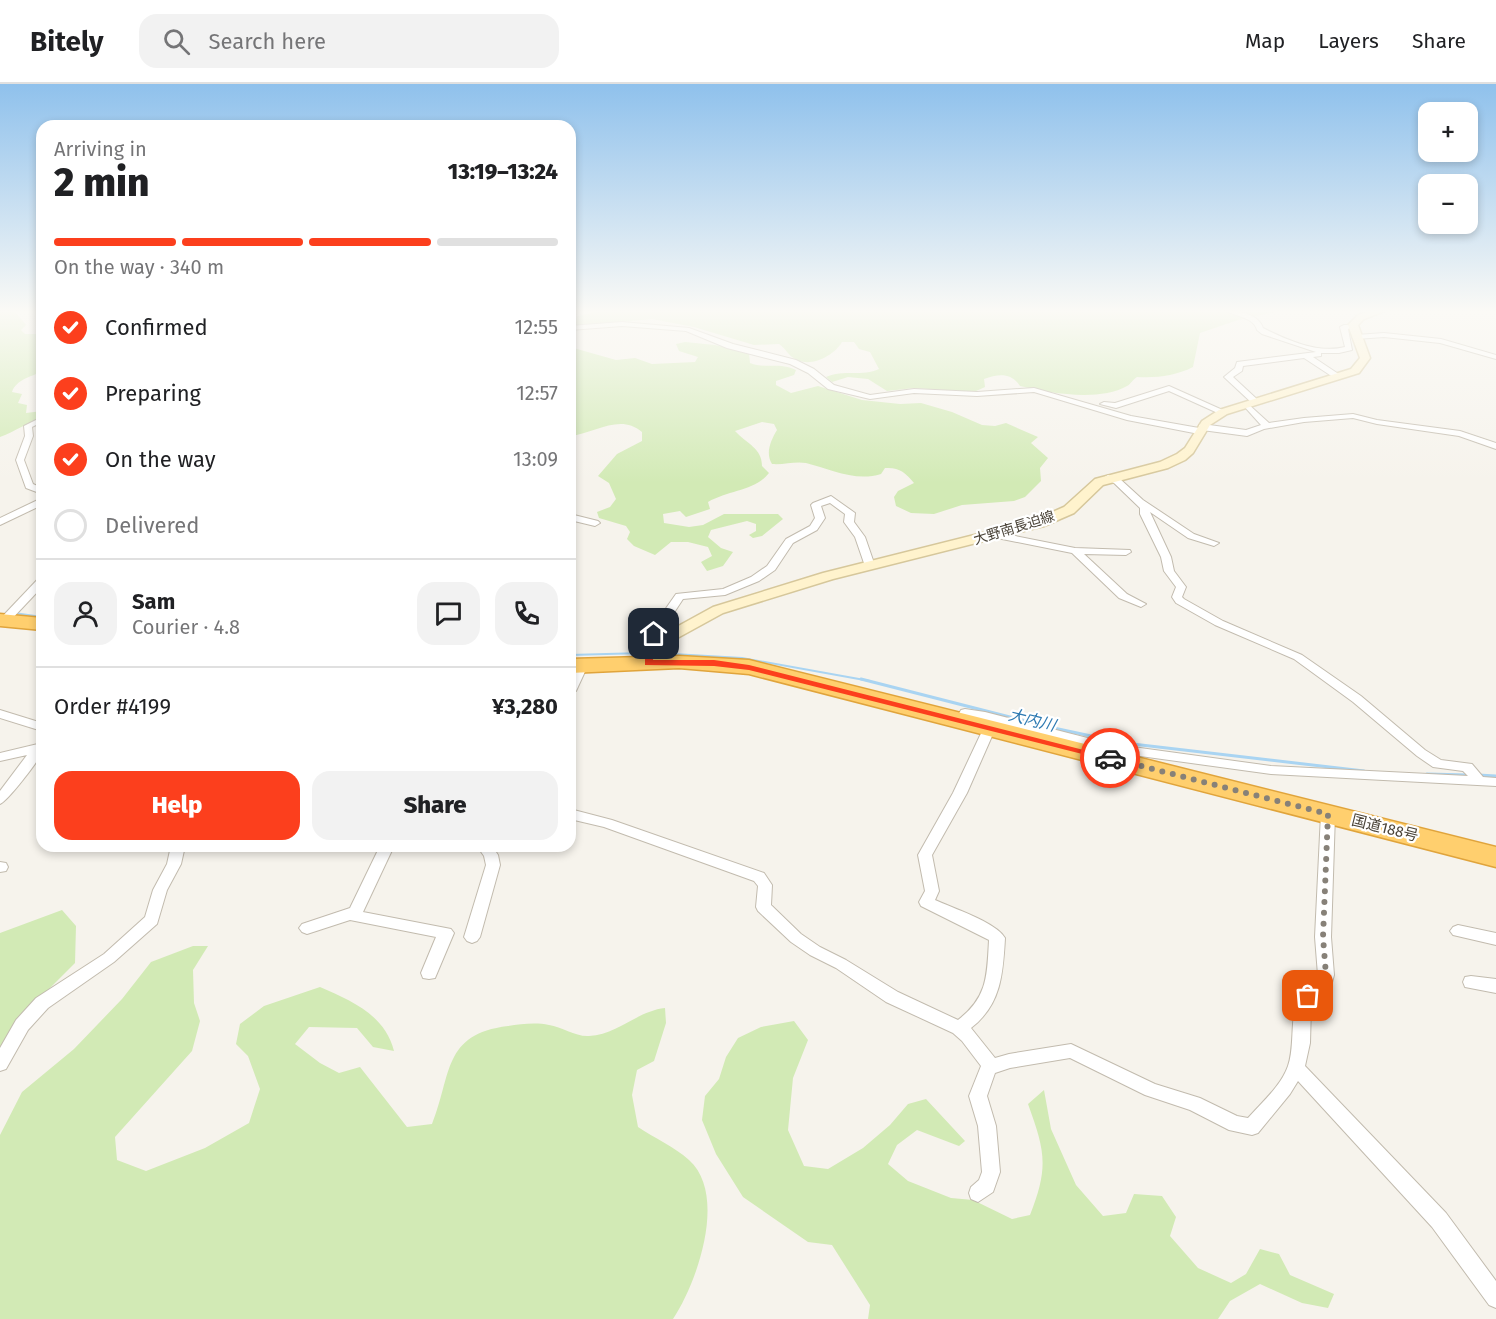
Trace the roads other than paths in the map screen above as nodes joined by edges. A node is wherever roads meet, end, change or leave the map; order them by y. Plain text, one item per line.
1 (805, 368) edge
2 (1239, 368) edge
3 (1323, 368) edge
4 (1358, 368) edge
5 (1339, 376) junction
6 (1062, 396) junction
7 (1252, 404) junction
8 (1223, 412) junction
9 (36, 422) edge
10 (1267, 426) junction
11 (1201, 429) junction
12 (1496, 446) edge
13 (1108, 478) junction
14 (36, 489) edge
15 (36, 501) edge
16 (36, 501) edge
17 (1143, 503) junction
18 (0, 518) edge
19 (576, 518) edge
20 (0, 522) edge
21 (595, 523) dead end
22 (995, 535) junction
23 (1214, 543) dead end
24 (1075, 551) junction
25 (1126, 552) dead end
26 (870, 566) junction
27 (36, 587) edge
28 (1141, 604) dead end
29 (2, 621) edge
30 (36, 624) edge
31 (651, 654) junction
32 (576, 666) edge
33 (0, 714) edge
34 (961, 720) junction
35 (36, 725) edge
36 (990, 727) junction
37 (36, 748) edge
38 (36, 753) edge
39 (0, 757) edge
40 (1477, 777) junction
41 (1496, 782) edge
42 (0, 799) edge
43 (1328, 814) junction
44 (576, 815) edge
45 (177, 852) edge
46 (384, 852) edge
47 (489, 852) edge
48 (1496, 857) edge
49 (355, 912) junction
50 (307, 928) dead end
51 (1458, 931) dead end
52 (472, 937) dead end
53 (1496, 939) edge
54 (429, 973) dead end
55 (1471, 982) dead end
56 (1496, 986) edge
57 (959, 1028) junction
58 (0, 1064) edge
59 (990, 1065) junction
60 (1296, 1069) junction
61 (978, 1193) dead end
62 (1496, 1298) edge

1 - 6 street
2 - 7 street
3 - 5 street
4 - 5 main road, 大野南長迫線
5 - 7 main road, 大野南長迫線
6 - 8 street
6 - 11 street
7 - 8 main road, 大野南長迫線
7 - 10 street
8 - 11 main road, 大野南長迫線
9 - 14 street
10 - 11 street
10 - 12 street
11 - 13 main road, 大野南長迫線
13 - 17 street
13 - 22 main road, 大野南長迫線
15 - 18 street
16 - 20 street
17 - 23 street
17 - 40 street
19 - 21 street
22 - 24 street
22 - 26 main road, 大野南長迫線
24 - 25 street
24 - 28 street
26 - 31 main road, 大野南長迫線
26 - 31 street
27 - 29 street
29 - 30 highway
31 - 32 highway, 国道188号
31 - 34 highway, 国道188号
33 - 35 street
34 - 36 highway, 国道188号
34 - 40 street
36 - 43 highway, 国道188号
36 - 57 street
37 - 39 street
38 - 42 street
40 - 41 street
43 - 48 highway, 国道188号
43 - 60 street
44 - 57 street
45 - 58 street
46 - 49 street
47 - 52 street
49 - 50 street
49 - 54 street
51 - 53 street
55 - 56 street
57 - 59 street
59 - 60 street
59 - 61 street
60 - 62 street

